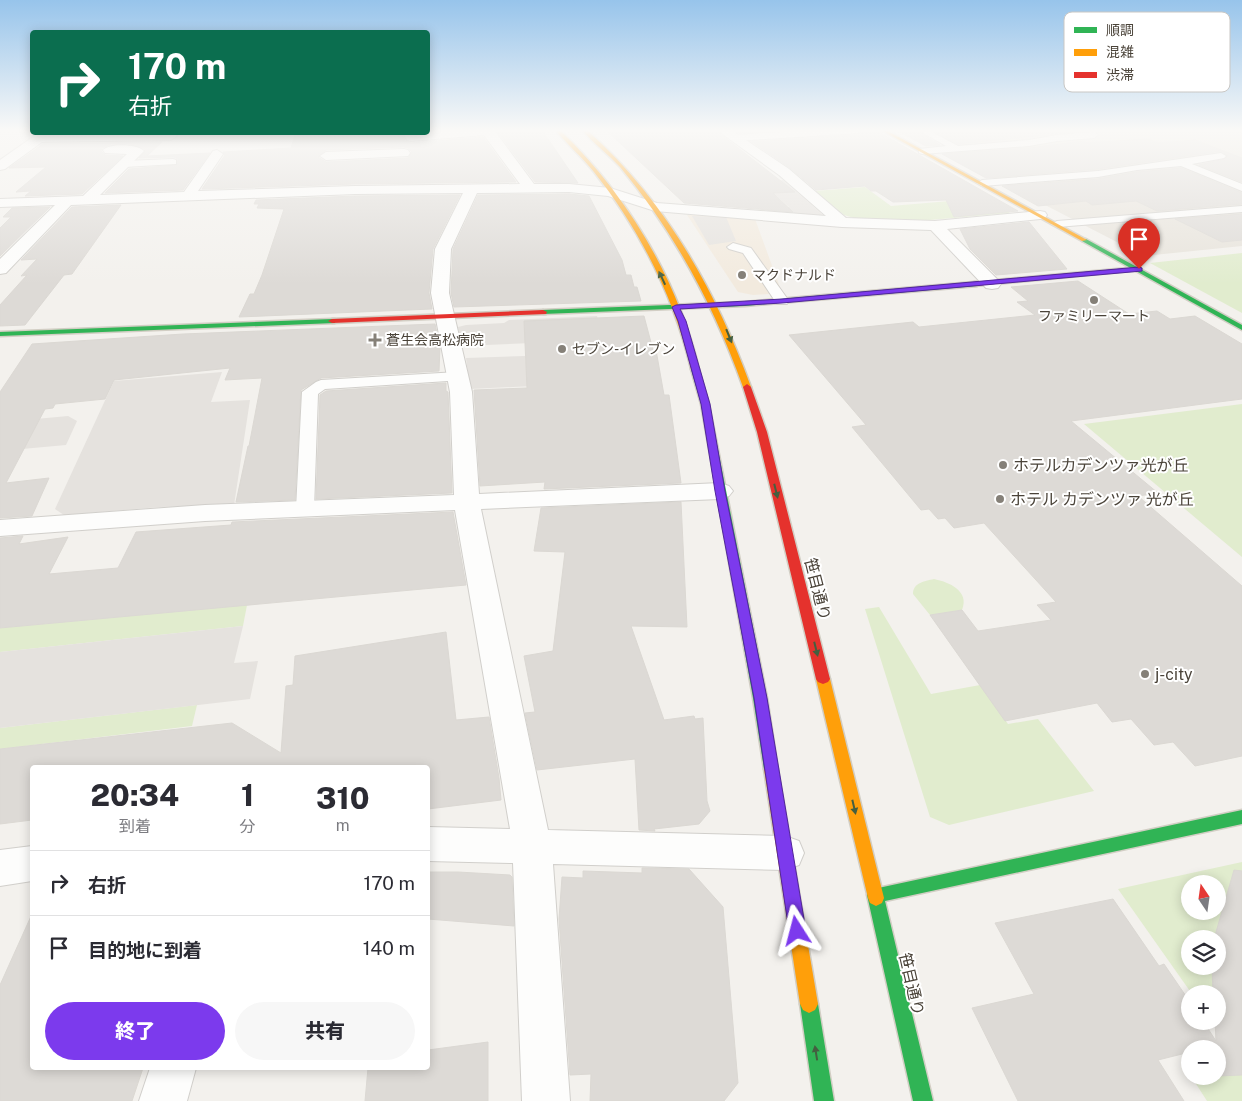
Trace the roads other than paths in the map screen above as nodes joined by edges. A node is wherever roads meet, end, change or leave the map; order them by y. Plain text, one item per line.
1 (106, 181) edge
2 (198, 181) edge
3 (395, 181) edge
4 (525, 181) edge
5 (602, 181) edge
6 (635, 181) edge
7 (795, 181) edge
8 (979, 181) edge
9 (1003, 181) edge
10 (1226, 181) edge
11 (982, 183) junction
12 (1242, 188) edge
13 (531, 189) junction
14 (394, 190) junction
15 (472, 190) junction
16 (610, 192) junction
17 (189, 195) junction
18 (88, 199) junction
19 (68, 200) junction
20 (0, 203) edge
21 (655, 206) junction
22 (1242, 209) edge
23 (1040, 215) junction
24 (842, 222) junction
25 (1057, 224) junction
26 (935, 226) junction
27 (733, 247) dead end
28 (0, 269) edge
29 (1139, 269) junction
30 (992, 284) junction
31 (782, 301) junction
32 (715, 306) junction
33 (676, 307) junction
34 (444, 315) junction
35 (1236, 321) edge
36 (1242, 328) edge
37 (0, 334) edge
38 (458, 377) junction
39 (720, 491) junction
40 (467, 503) junction
41 (305, 509) junction
42 (0, 528) edge
43 (1242, 817) edge
44 (430, 844) edge
45 (532, 847) junction
46 (785, 853) junction
47 (30, 864) edge
48 (0, 868) edge
49 (875, 895) junction
50 (172, 1070) edge
51 (163, 1101) edge
52 (546, 1101) edge
53 (824, 1101) edge
54 (923, 1101) edge

1 - 18 street
2 - 17 street
3 - 14 street
4 - 13 street
5 - 16 main road
6 - 21 main road, 笹目通り
7 - 24 street
8 - 11 main road
9 - 11 lane
10 - 12 lane
11 - 23 main road
13 - 15 street
13 - 16 street
14 - 15 street
14 - 17 street
15 - 34 street
16 - 21 street
33 -> 16 main road
17 - 18 street
18 - 19 street
19 - 20 street
19 - 28 street
21 - 24 street
21 - 32 main road, 笹目通り
22 - 25 lane
23 - 25 main road
23 - 26 street
24 - 26 street
25 - 29 main road
26 - 30 street
27 - 31 lane
29 - 30 main road
29 - 35 main road
30 - 31 main road
31 - 32 main road
32 - 33 main road
32 -> 49 main road, 笹目通り
33 - 34 main road
33 - 39 main road
34 - 37 main road
34 - 38 street
35 - 36 main road
38 - 40 street
38 - 41 lane
39 - 40 street
39 - 46 main road
40 - 41 street
40 - 45 street
41 - 42 street
43 - 49 main road
44 - 45 street
45 - 46 street
45 - 52 street
53 -> 46 main road
47 - 48 street
49 - 54 main road, 笹目通り
50 - 51 street

